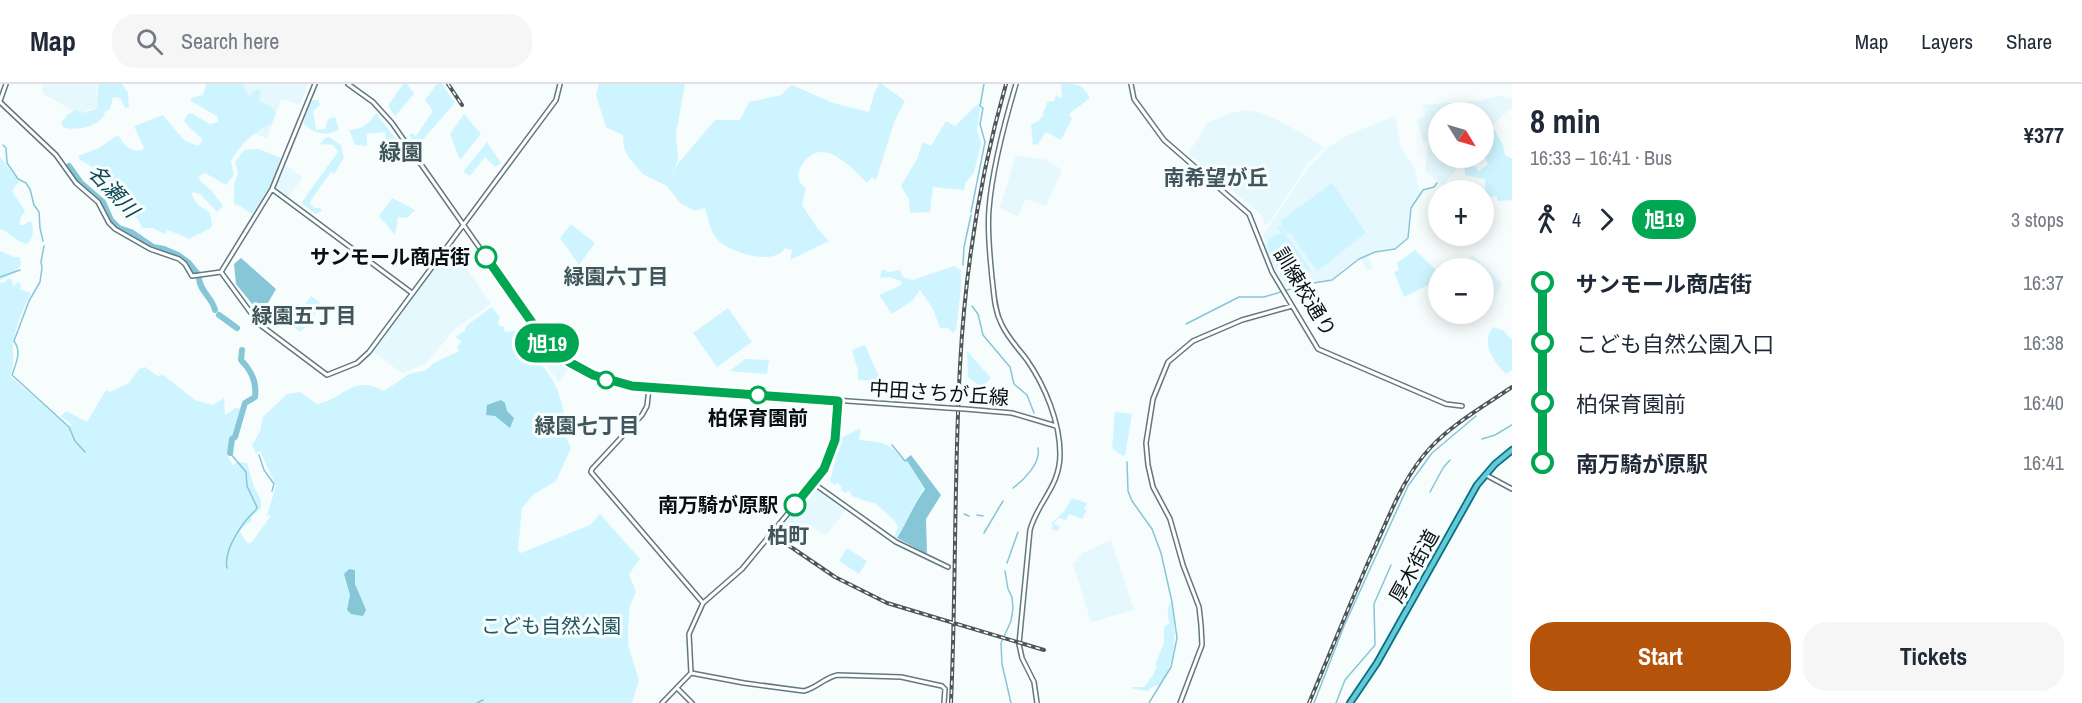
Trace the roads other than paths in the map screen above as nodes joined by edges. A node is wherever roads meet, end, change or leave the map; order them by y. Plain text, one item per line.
1 (6, 84) edge
2 (315, 84) edge
3 (348, 84) edge
4 (560, 84) edge
5 (1016, 84) edge
6 (1131, 84) edge
7 (0, 101) edge
8 (272, 189) junction
9 (462, 224) junction
10 (221, 272) junction
11 (412, 293) junction
12 (1292, 306) junction
13 (649, 388) junction
14 (838, 401) junction
15 (1462, 406) dead end
16 (1056, 426) junction
17 (1512, 450) edge
18 (1486, 475) junction
19 (813, 483) junction
20 (1512, 489) edge
21 (948, 567) dead end
22 (703, 603) junction
23 (691, 674) junction
24 (676, 688) junction
25 (662, 703) edge
26 (692, 703) edge
27 (945, 703) edge
28 (1037, 703) edge
29 (1180, 703) edge
30 (1350, 703) edge

1 - 7 street
2 - 8 street
3 - 9 street, 中田さちが丘線
4 - 9 street
5 - 16 street
6 - 12 street, 訓練校通り
7 - 10 street
8 - 10 street
8 - 11 street
9 - 11 street
9 - 13 street, 中田さちが丘線
10 - 11 street
12 - 15 street, 訓練校通り
12 - 29 street
13 - 14 street, 中田さちが丘線
13 - 22 street
14 - 16 street, 中田さちが丘線, bridge
14 - 19 street
16 - 28 street
17 - 18 main road, 厚木街道
18 - 20 street
18 - 30 main road, 厚木街道
19 - 21 street
19 - 22 street
22 - 23 street
23 - 24 street
23 - 27 street
24 - 25 street
24 - 26 street

